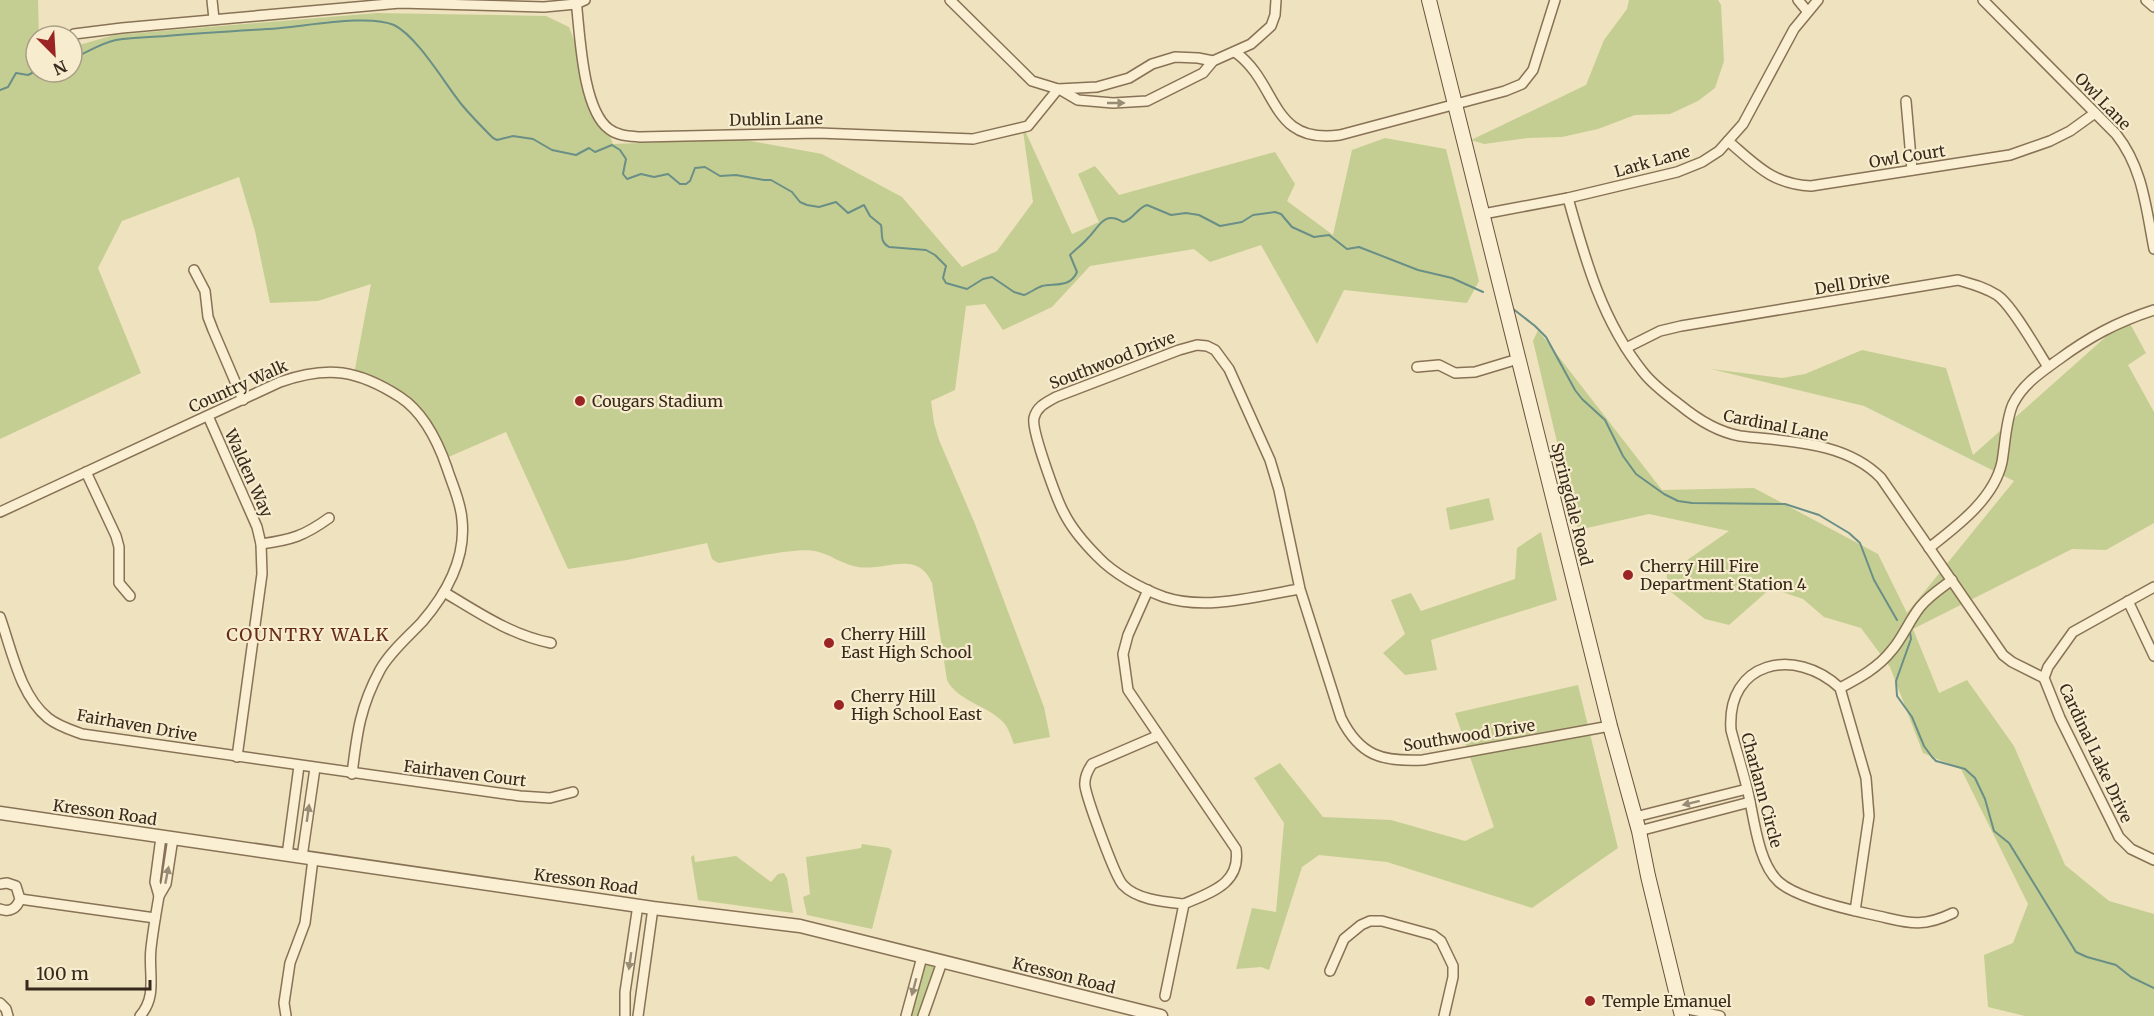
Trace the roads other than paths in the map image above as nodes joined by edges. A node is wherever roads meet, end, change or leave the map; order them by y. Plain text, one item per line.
1 (212, 0) edge
2 (950, 0) edge
3 (1276, 0) edge
4 (1429, 0) edge
5 (1555, 0) edge
6 (1798, 0) edge
7 (1818, 0) edge
8 (1983, 0) edge
9 (2146, 0) edge
10 (579, 1) edge
11 (390, 2) edge
12 (2154, 7) edge
13 (1807, 11) junction
14 (214, 19) junction
15 (84, 33) edge
16 (1235, 52) junction
17 (1213, 62) junction
18 (1059, 89) junction
19 (1905, 100) dead end
20 (1456, 106) junction
21 (2095, 113) junction
22 (1728, 141) junction
23 (1912, 170) junction
24 (1568, 198) junction
25 (1483, 214) junction
26 (2154, 249) edge
27 (194, 270) dead end
28 (2154, 309) edge
29 (1626, 348) junction
30 (1518, 359) junction
31 (2048, 367) junction
32 (1417, 368) dead end
33 (243, 400) junction
34 (208, 416) junction
35 (86, 472) junction
36 (0, 512) edge
37 (329, 518) dead end
38 (261, 544) junction
39 (1929, 548) junction
40 (1952, 580) junction
41 (2154, 587) edge
42 (1300, 589) junction
43 (1148, 590) junction
44 (444, 592) junction
45 (130, 596) dead end
46 (2128, 601) junction
47 (0, 617) edge
48 (551, 643) dead end
49 (2154, 656) edge
50 (2044, 678) junction
51 (1839, 688) junction
52 (1610, 726) junction
53 (1157, 735) junction
54 (237, 757) junction
55 (299, 766) junction
56 (315, 768) junction
57 (352, 774) junction
58 (1747, 789) junction
59 (573, 792) dead end
60 (1750, 802) junction
61 (0, 813) edge
62 (1635, 817) junction
63 (1639, 831) junction
64 (167, 838) junction
65 (287, 855) junction
66 (308, 858) junction
67 (2154, 860) edge
68 (0, 884) edge
69 (20, 899) junction
70 (1184, 904) junction
71 (638, 905) junction
72 (653, 908) junction
73 (0, 909) edge
74 (1855, 911) junction
75 (1953, 913) dead end
76 (155, 918) junction
77 (922, 957) junction
78 (942, 962) junction
79 (1330, 971) dead end
80 (1165, 996) dead end
81 (0, 1003) edge
82 (1681, 1012) edge
83 (8, 1016) edge
84 (140, 1016) edge
85 (286, 1016) edge
86 (625, 1016) edge
87 (638, 1016) edge
88 (906, 1016) edge
89 (923, 1016) edge
90 (1161, 1016) edge
91 (1444, 1016) edge
92 (1720, 1016) edge

1 - 14 street
2 - 18 street
3 - 16 street
4 - 20 main road, Springdale Road
5 - 20 street
6 - 13 street
7 - 13 street, Lark Lane
8 - 21 street, Owl Lane
9 - 12 street
10 - 11 street
10 - 18 street, Dublin Lane
11 - 14 street
13 - 22 street, Lark Lane
14 - 15 street
16 - 17 street
16 - 20 street
17 - 18 street
18 -> 17 street
19 - 23 street
20 - 25 main road, Springdale Road
21 - 23 street, Owl Court
21 - 26 street, Owl Lane
22 - 23 street, Owl Court
22 - 24 street, Lark Lane
24 - 25 street, Lark Lane
24 - 29 street, Cardinal Lane
25 - 30 main road, Springdale Road
27 - 33 street
28 - 31 street
29 - 31 street, Dell Drive
29 - 39 street, Cardinal Lane
30 - 32 street
30 - 52 main road, Springdale Road
31 - 39 street
33 - 34 street, Country Walk
33 - 44 street, Country Walk
34 - 35 street, Country Walk
34 - 38 street, Walden Way
35 - 36 street, Country Walk
35 - 45 street
37 - 38 street
38 - 54 street, Walden Way
39 - 40 street, Cardinal Lane
40 - 50 street, Cardinal Lane
40 - 51 street
41 - 46 street, Cardinal Lake Drive
42 - 43 street, Southwood Drive
42 - 43 street, Southwood Drive
42 - 52 street, Southwood Drive
43 - 53 street
44 - 48 street
44 - 57 street, Country Walk
46 - 49 street
46 - 50 street, Cardinal Lake Drive
47 - 54 street, Fairhaven Drive
50 - 67 street, Cardinal Lake Drive
51 - 58 street, Charlann Circle
51 - 74 street
52 - 62 main road, Springdale Road
53 - 70 street
53 - 70 street
54 - 55 street, Fairhaven Drive
55 - 56 street
55 - 65 street
56 - 57 street
66 -> 56 street
57 - 59 street, Fairhaven Court
58 - 60 street, Charlann Circle
58 -> 62 street
60 - 63 street
60 - 74 street, Charlann Circle
61 - 64 street, Kresson Road
62 - 63 main road, Springdale Road
63 - 82 main road, Springdale Road
64 - 65 street, Kresson Road
64 - 76 street
65 - 66 street, Kresson Road
66 - 71 street, Kresson Road
66 - 85 street
68 - 69 street
69 - 73 street
69 - 76 street
70 - 80 street
71 - 72 street, Kresson Road
71 -> 86 street
72 - 77 street, Kresson Road
72 - 87 street
74 - 75 street, Charlann Circle
76 - 84 street
77 - 78 street, Kresson Road
77 -> 88 street
78 - 89 street
78 - 90 street, Kresson Road
79 - 91 street
81 - 83 street
82 - 92 street

